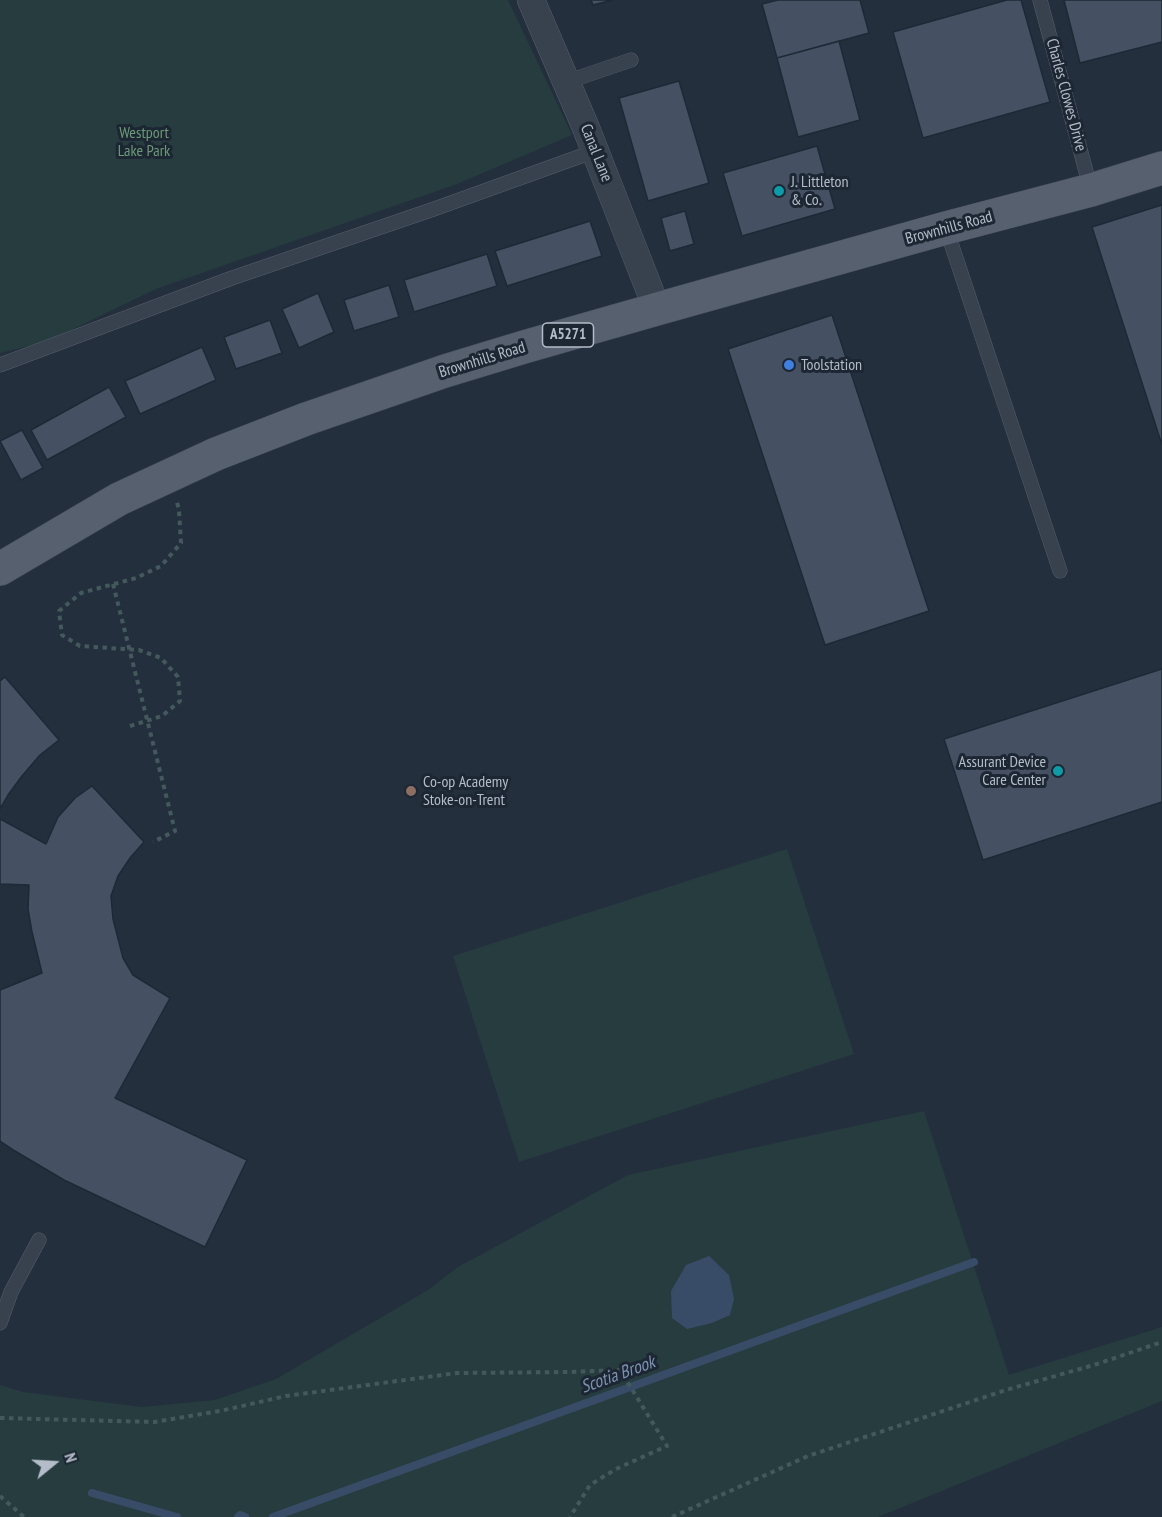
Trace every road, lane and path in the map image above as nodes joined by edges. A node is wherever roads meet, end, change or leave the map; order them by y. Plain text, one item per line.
1 (531, 0) edge
2 (1040, 0) edge
3 (632, 60) dead end
4 (566, 82) junction
5 (595, 151) junction
6 (1162, 168) edge
7 (1092, 190) junction
8 (946, 228) junction
9 (657, 309) junction
10 (0, 365) edge
11 (167, 477) junction
12 (0, 569) edge
13 (1060, 570) dead end
14 (113, 584) junction
15 (129, 649) junction
16 (147, 720) junction
17 (130, 726) dead end
18 (153, 842) dead end
19 (39, 1240) dead end
20 (0, 1323) edge
21 (1162, 1342) edge
22 (0, 1418) edge
23 (2, 1498) edge
24 (24, 1517) edge
25 (570, 1517) edge
26 (672, 1517) edge

1 - 4 street, Canal Lane
2 - 7 lane, Charles Clowes Drive
3 - 4 lane
4 - 5 street, Canal Lane
5 - 9 street, Canal Lane
5 - 10 lane
6 - 7 main road, Brownhills Road / A5271
7 - 8 main road, Brownhills Road / A5271
8 - 9 main road, Brownhills Road / A5271
8 - 13 lane
9 - 11 main road, Brownhills Road / A5271
11 - 12 main road, Brownhills Road / A5271
11 - 14 path
14 - 15 path
14 - 15 path
15 - 16 path
15 - 16 path
16 - 17 path
16 - 18 path
19 - 20 lane
21 - 26 path
22 - 25 path
23 - 24 path

